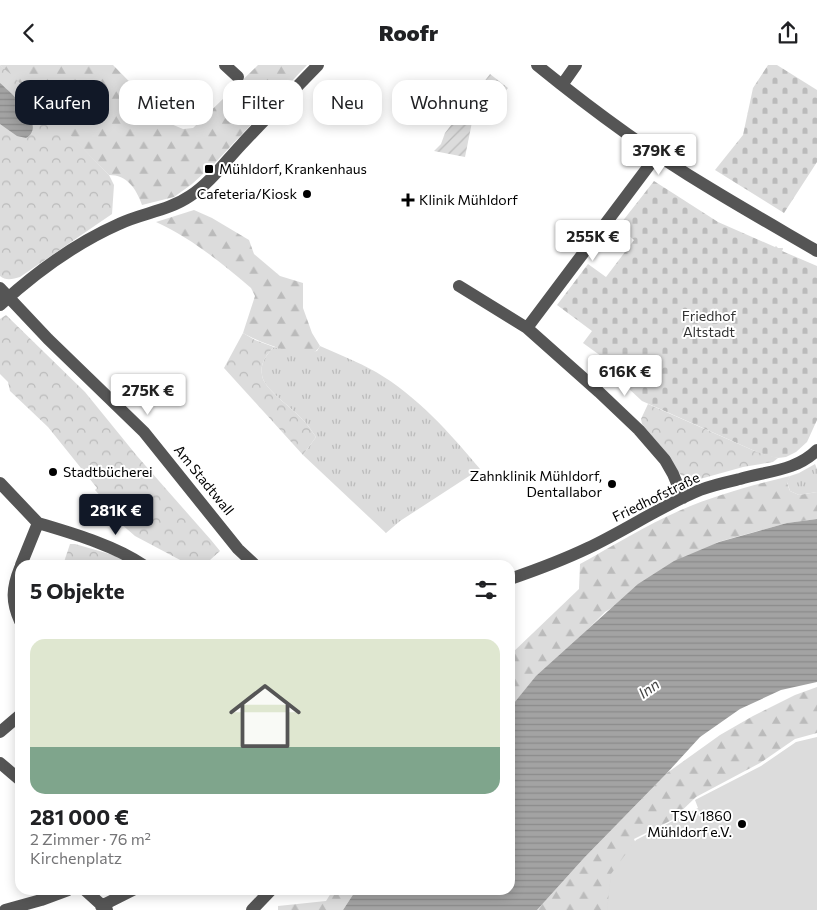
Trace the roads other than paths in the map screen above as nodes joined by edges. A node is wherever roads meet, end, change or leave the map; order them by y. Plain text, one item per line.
1 (225, 65) edge
2 (318, 65) edge
3 (537, 65) edge
4 (576, 65) edge
5 (238, 77) dead end
6 (562, 85) junction
7 (657, 155) junction
8 (817, 251) edge
9 (458, 286) dead end
10 (3, 297) edge
11 (527, 328) junction
12 (817, 450) edge
13 (0, 483) edge
14 (683, 498) junction
15 (38, 523) junction
16 (24, 560) edge
17 (135, 560) edge
18 (250, 560) edge
19 (515, 577) edge
20 (15, 582) edge
21 (0, 594) edge
22 (13, 597) junction
23 (15, 604) edge
24 (15, 719) edge
25 (0, 731) edge
26 (0, 763) edge
27 (15, 775) edge
28 (55, 895) edge
29 (90, 895) edge
30 (125, 895) edge
31 (268, 899) edge
32 (104, 908) edge
33 (5, 910) edge
34 (252, 910) edge

1 - 5 street
2 - 10 street
3 - 6 street
4 - 6 street
6 - 7 street
7 - 8 street
7 - 11 street
9 - 11 street
10 - 18 street, Am Stadtwall
11 - 14 street
12 - 14 street, Friedhofstraße
13 - 15 street
14 - 19 street, Friedhofstraße
15 - 16 street
15 - 17 street
20 - 22 street
21 - 22 street
22 - 23 street
24 - 25 street
26 - 27 street
28 - 33 street
29 - 32 street
30 - 32 street
31 - 34 street

